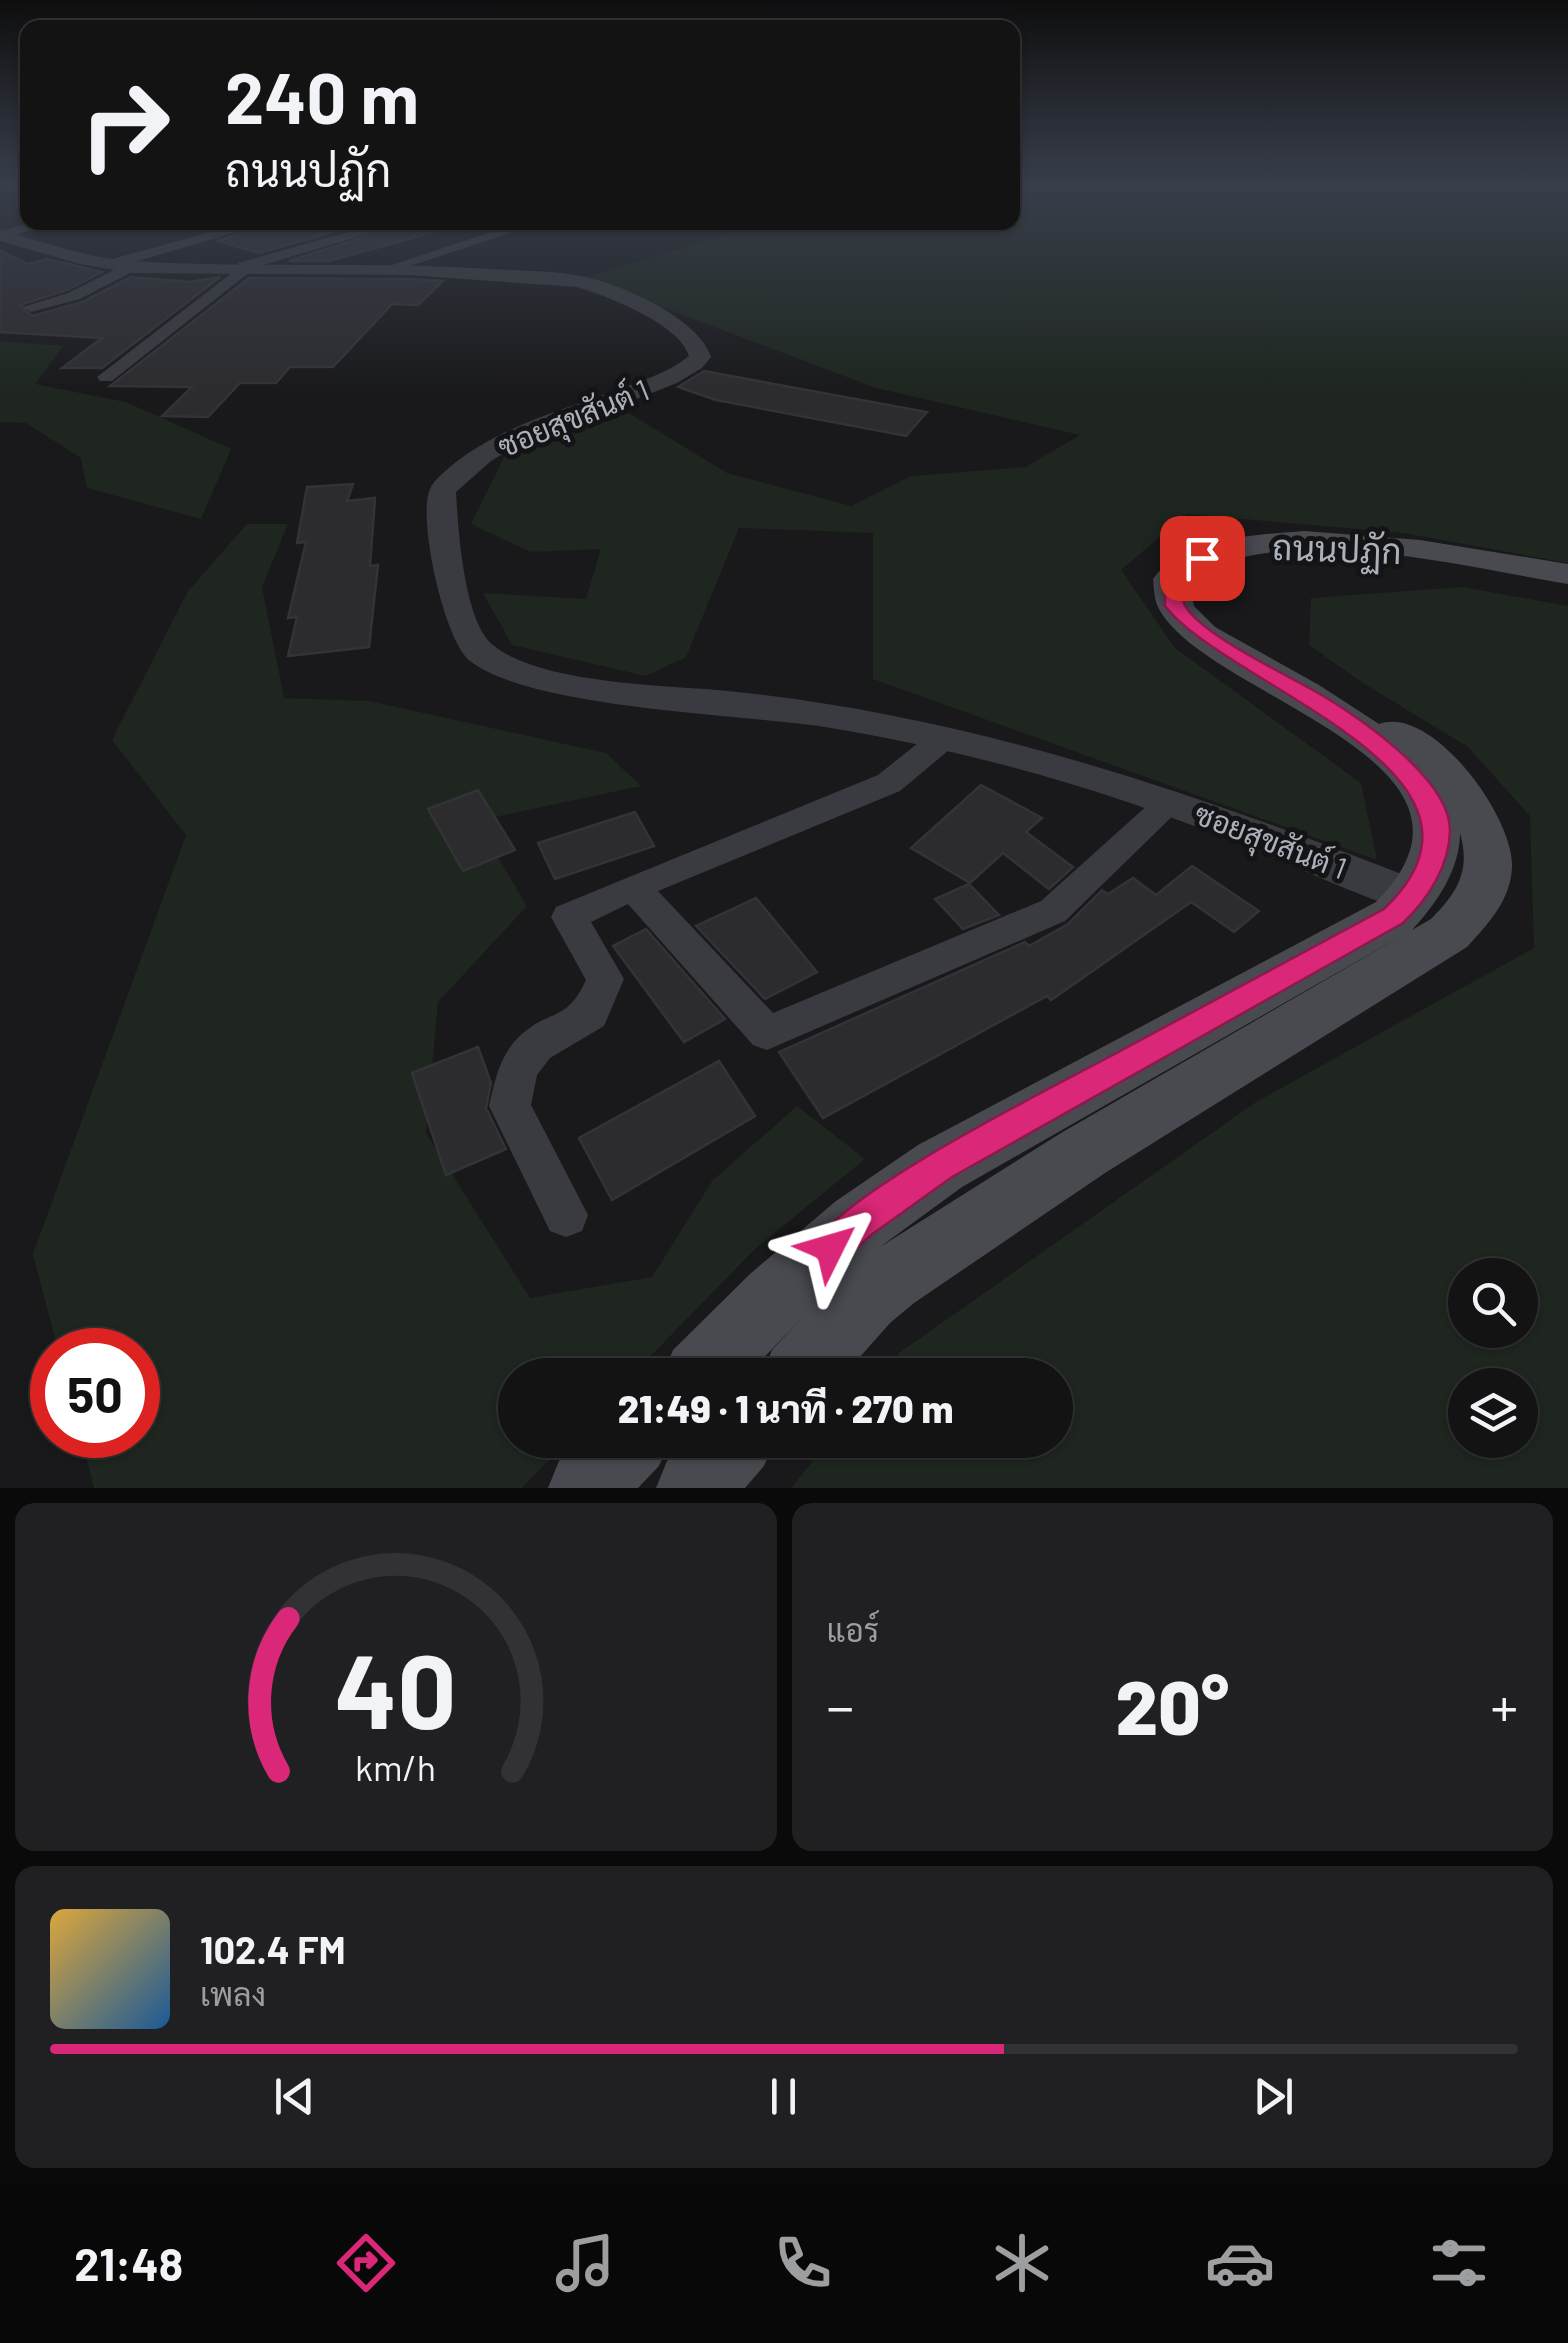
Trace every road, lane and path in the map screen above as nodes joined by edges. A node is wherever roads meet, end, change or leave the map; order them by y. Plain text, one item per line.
1 (70, 254) edge
2 (159, 254) edge
3 (287, 254) edge
4 (434, 254) edge
5 (121, 266) junction
6 (246, 266) junction
7 (390, 268) junction
8 (32, 308) dead end
9 (106, 377) dead end
10 (1568, 574) edge
11 (1568, 589) edge
12 (944, 738) junction
13 (1171, 802) junction
14 (633, 888) junction
15 (1414, 896) junction
16 (566, 1215) dead end
17 (715, 1358) edge
18 (813, 1358) edge
19 (615, 1458) edge
20 (722, 1458) edge
21 (586, 1488) edge
22 (694, 1488) edge

1 - 5 street, ซอยสุขสันต์ 1
2 - 5 street
3 - 6 street
4 - 7 street
5 - 6 street, ซอยสุขสันต์ 1
5 - 8 street
6 - 7 street, ซอยสุขสันต์ 1
6 - 9 street
7 - 12 street, ซอยสุขสันต์ 1
10 - 15 main road, ถนนปฏัก
11 - 18 main road, ถนนปฏัก
12 - 13 street, ซอยสุขสันต์ 1
12 - 14 street
13 - 14 street
13 - 15 street, ซอยสุขสันต์ 1
14 - 16 street
15 - 17 main road, ถนนปฏัก
19 - 21 main road
20 - 22 main road

